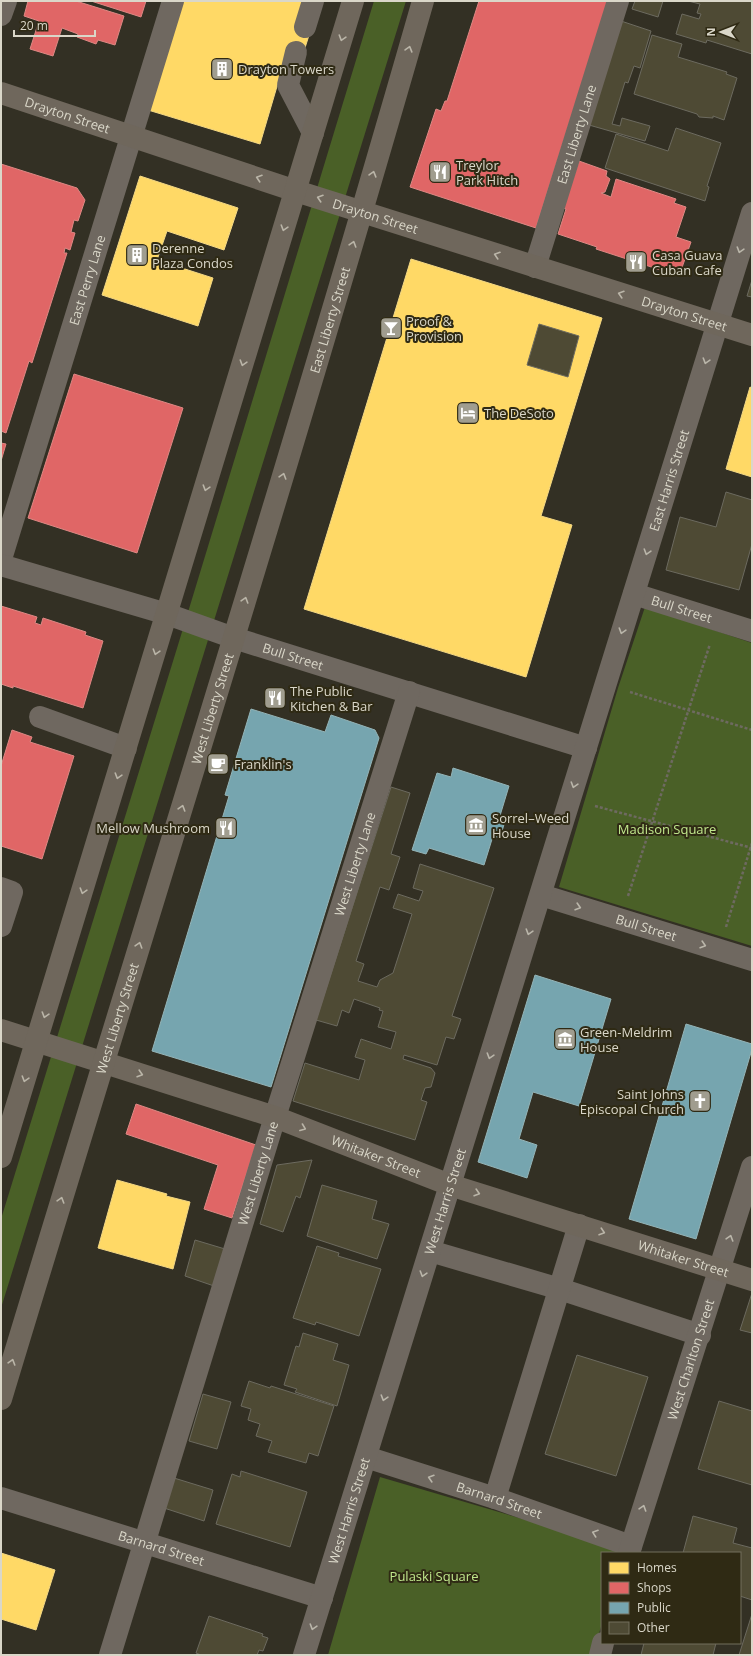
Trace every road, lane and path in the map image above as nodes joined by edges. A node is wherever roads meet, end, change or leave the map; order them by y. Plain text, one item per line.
1 (6, 1) edge
2 (173, 1) edge
3 (313, 1) edge
4 (353, 1) edge
5 (423, 1) edge
6 (618, 1) edge
7 (1, 16) edge
8 (305, 27) dead end
9 (296, 52) dead end
10 (1, 93) edge
11 (313, 133) junction
12 (130, 136) junction
13 (296, 191) junction
14 (362, 212) junction
15 (752, 213) edge
16 (535, 267) junction
17 (718, 324) junction
18 (752, 334) edge
19 (1, 559) edge
20 (1, 565) edge
21 (634, 594) junction
22 (167, 614) junction
23 (752, 631) edge
24 (234, 638) junction
25 (712, 638) dead end
26 (625, 690) dead end
27 (409, 692) junction
28 (688, 710) junction
29 (40, 717) dead end
30 (752, 730) edge
31 (126, 748) junction
32 (586, 748) junction
33 (592, 806) dead end
34 (652, 821) junction
35 (752, 843) edge
36 (751, 848) edge
37 (1, 888) edge
38 (541, 895) junction
39 (627, 899) dead end
40 (1, 926) edge
41 (725, 929) dead end
42 (752, 960) edge
43 (1, 1030) edge
44 (37, 1042) junction
45 (103, 1063) junction
46 (275, 1117) junction
47 (1, 1157) edge
48 (752, 1167) edge
49 (450, 1185) junction
50 (579, 1225) junction
51 (430, 1250) junction
52 (720, 1269) junction
53 (752, 1280) edge
54 (560, 1289) junction
55 (700, 1335) junction
56 (1, 1399) edge
57 (366, 1458) junction
58 (1, 1498) edge
59 (495, 1498) junction
60 (145, 1543) junction
61 (630, 1549) edge
62 (322, 1598) junction
63 (603, 1644) edge
64 (110, 1655) edge
65 (304, 1655) edge
66 (600, 1655) edge

1 - 7 street
2 - 12 street, East Perry Lane
3 - 8 street
4 -> 11 main road
14 -> 5 main road, East Liberty Street
6 - 16 street, East Liberty Lane
9 - 11 street
10 - 12 main road, Drayton Street
11 - 13 main road
13 -> 12 main road, Drayton Street
12 - 19 street, East Perry Lane
14 -> 13 main road, Drayton Street
13 -> 22 main road
16 -> 14 main road, Drayton Street
24 -> 14 main road, East Liberty Street
15 -> 17 street, East Harris Street
17 -> 16 main road, Drayton Street
17 - 18 main road, Drayton Street
17 -> 21 street, East Harris Street
20 - 22 street, Bull Street
21 - 23 street, Bull Street
21 -> 32 street, East Harris Street
22 - 24 street, Bull Street
22 -> 31 main road
24 - 27 street, Bull Street
45 -> 24 main road, West Liberty Street
25 - 28 path
26 - 28 path
27 - 32 street, Bull Street
27 - 46 street, West Liberty Lane
28 - 30 path
28 - 34 path
29 - 31 street
31 -> 44 main road
32 -> 38 street, West Harris Street
33 - 34 path
34 - 36 path
34 - 39 path
35 - 36 path
36 - 41 path
37 - 40 street
38 -> 42 street, Bull Street
38 -> 49 street, West Harris Street
43 - 44 main road, Whitaker Street
44 - 45 main road, Whitaker Street
44 -> 47 main road
45 -> 46 main road, Whitaker Street
56 -> 45 main road, West Liberty Street
46 -> 49 main road, Whitaker Street
46 - 60 street, West Liberty Lane
52 -> 48 street, West Charlton Street
49 -> 50 main road, Whitaker Street
49 - 51 street, West Harris Street
50 -> 52 main road, Whitaker Street
50 - 54 street
51 - 54 street
51 -> 57 street, West Harris Street
52 - 53 main road, Whitaker Street
52 - 55 street, West Charlton Street
54 - 55 street
54 - 59 street
61 -> 55 street, West Charlton Street
59 -> 57 street, Barnard Street
57 - 62 street, West Harris Street
58 - 60 street, Barnard Street
61 -> 59 street, Barnard Street
60 - 62 street, Barnard Street
60 - 64 street, West Liberty Lane
62 -> 65 street, West Harris Street
63 - 66 street

